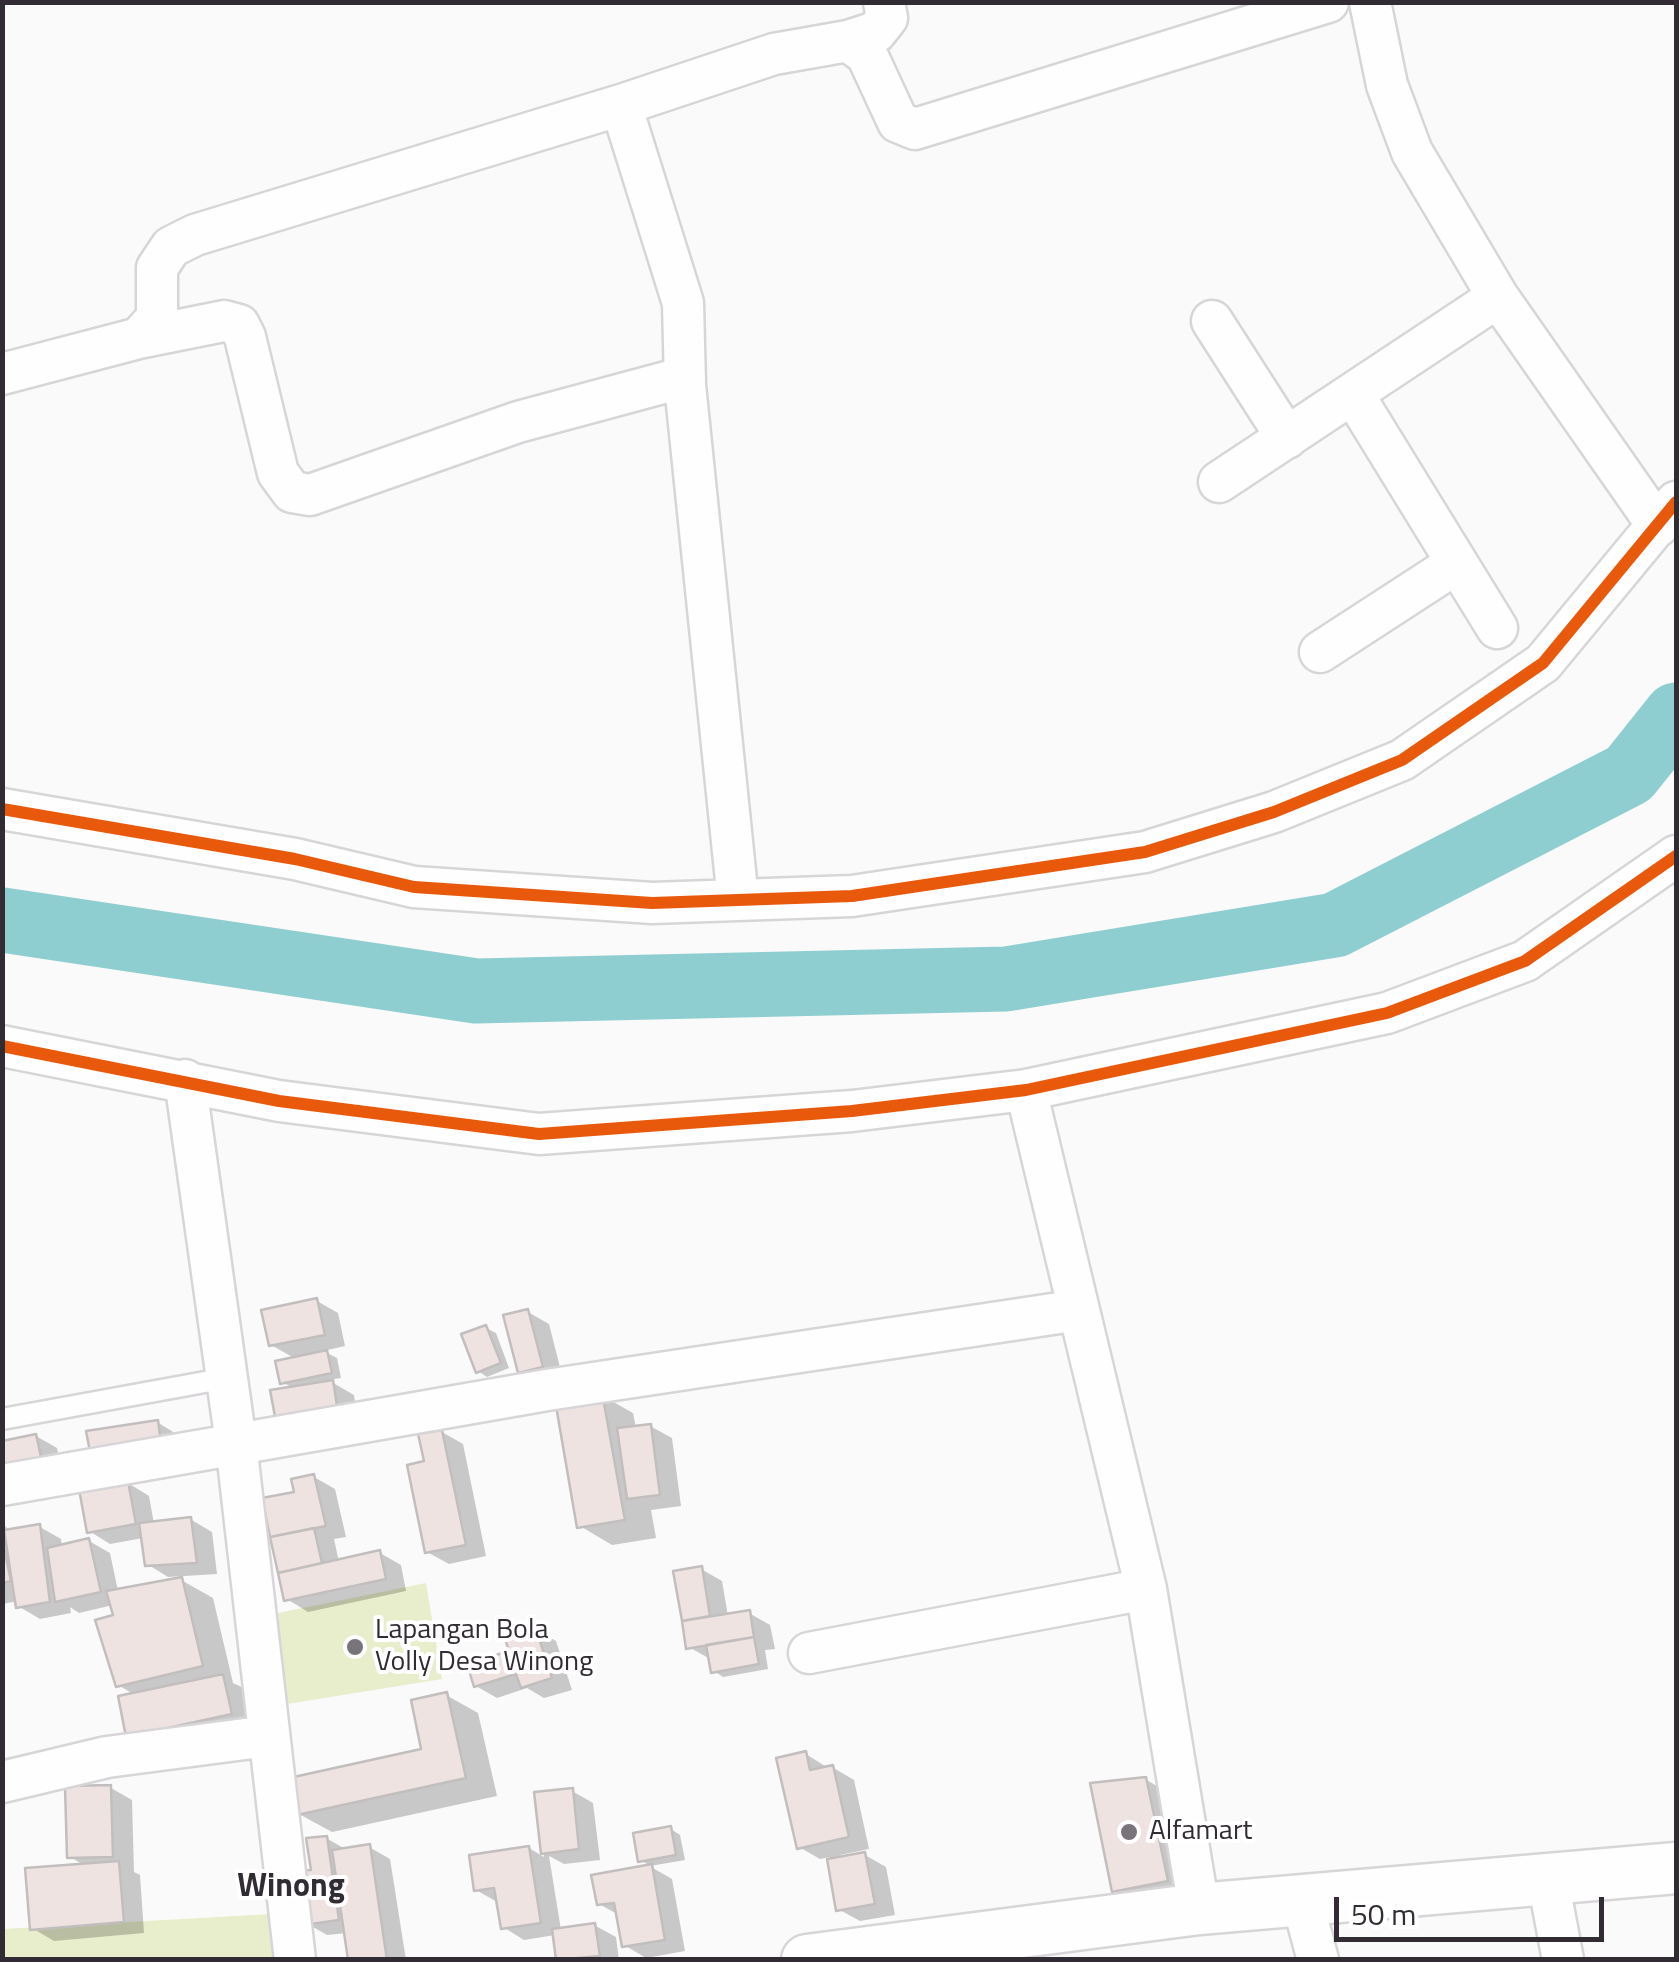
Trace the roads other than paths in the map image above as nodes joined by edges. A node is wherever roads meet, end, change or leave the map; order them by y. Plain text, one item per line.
1 (884, 2) edge
2 (1328, 2) edge
3 (1370, 2) edge
4 (848, 40) junction
5 (622, 105) junction
6 (1498, 297) junction
7 (1212, 321) dead end
8 (139, 338) junction
9 (2, 374) edge
10 (685, 377) junction
11 (1353, 394) junction
12 (1287, 438) junction
13 (1219, 482) dead end
14 (1668, 514) edge
15 (1457, 563) junction
16 (1497, 628) dead end
17 (1320, 652) dead end
18 (2, 808) edge
19 (1676, 856) edge
20 (738, 900) junction
21 (2, 1046) edge
22 (185, 1080) junction
23 (1026, 1090) junction
24 (1079, 1310) junction
25 (226, 1378) junction
26 (2, 1419) edge
27 (236, 1443) junction
28 (2, 1485) edge
29 (1146, 1590) junction
30 (809, 1653) dead end
31 (268, 1736) junction
32 (2, 1782) edge
33 (1676, 1868) edge
34 (1548, 1880) junction
35 (1302, 1900) junction
36 (1199, 1908) junction
37 (946, 1950) edge
38 (295, 1960) edge
39 (807, 1960) edge
40 (1318, 1960) edge
41 (1563, 1960) edge

1 - 4 street
2 - 4 street
3 - 6 street
4 - 5 street
5 - 8 street
5 - 10 street
6 - 11 street
6 - 14 street
7 - 12 street
8 - 9 street
8 - 10 street
10 - 20 street
11 - 12 street
11 - 15 street
12 - 13 street
14 - 20 street
15 - 16 street
15 - 17 street
18 - 20 street
19 - 23 street
21 - 22 street
22 - 23 street
22 - 25 street
23 - 24 street
24 - 27 street
24 - 29 street
25 - 26 lane
25 - 27 street
27 - 28 street
27 - 31 street
29 - 30 street
29 - 36 street
31 - 32 street
31 - 38 street
33 - 34 street
34 - 35 street
34 - 41 street
35 - 36 street
35 - 40 street
36 - 37 street
37 - 39 street

